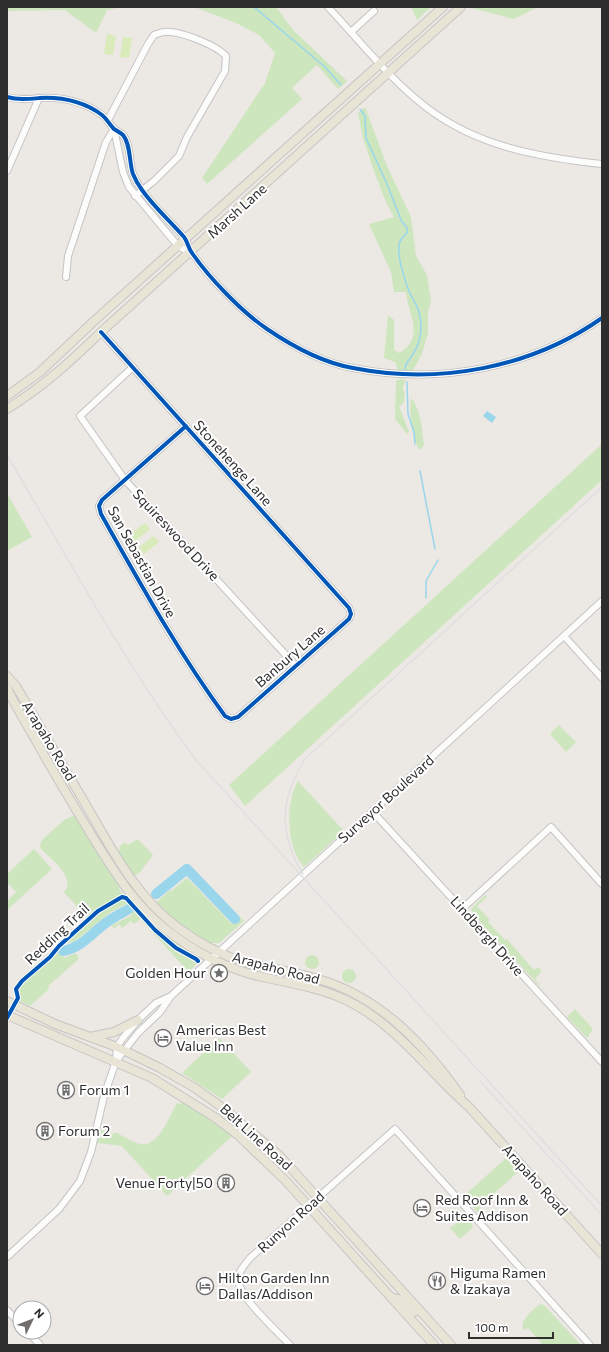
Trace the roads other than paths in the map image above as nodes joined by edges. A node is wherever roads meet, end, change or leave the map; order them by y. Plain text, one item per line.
1 (328, 7) edge
2 (443, 7) edge
3 (461, 8) edge
4 (374, 11) dead end
5 (351, 32) junction
6 (380, 64) junction
7 (389, 72) junction
8 (7, 97) edge
9 (39, 98) junction
10 (108, 120) junction
11 (114, 129) junction
12 (602, 164) edge
13 (7, 171) edge
14 (143, 190) junction
15 (135, 196) junction
16 (186, 240) junction
17 (178, 246) junction
18 (191, 253) junction
19 (66, 277) dead end
20 (118, 300) junction
21 (602, 318) edge
22 (102, 332) junction
23 (72, 342) junction
24 (133, 367) junction
25 (7, 396) edge
26 (7, 409) edge
27 (186, 426) junction
28 (125, 480) junction
29 (602, 601) edge
30 (349, 608) joint
31 (564, 636) junction
32 (296, 666) junction
33 (7, 676) edge
34 (602, 678) edge
35 (7, 688) edge
36 (238, 717) joint
37 (372, 811) junction
38 (602, 884) edge
39 (462, 909) junction
40 (219, 952) junction
41 (212, 959) junction
42 (335, 985) junction
43 (332, 994) junction
44 (171, 996) junction
45 (7, 1001) edge
46 (7, 1015) edge
47 (138, 1020) junction
48 (90, 1037) junction
49 (117, 1047) junction
50 (126, 1051) junction
51 (116, 1061) junction
52 (602, 1062) edge
53 (468, 1107) junction
54 (224, 1108) junction
55 (216, 1118) junction
56 (318, 1198) junction
57 (309, 1206) junction
58 (602, 1254) edge
59 (7, 1257) edge
60 (371, 1275) junction
61 (405, 1294) junction
62 (392, 1298) junction
63 (426, 1317) junction
64 (290, 1345) edge
65 (434, 1345) edge
66 (451, 1345) edge
67 (590, 1345) edge

1 - 5 street
2 - 6 main road, Marsh Lane
3 - 7 main road, Marsh Lane
4 - 5 street
5 - 6 street
6 - 7 street
6 - 16 main road, Marsh Lane
7 - 12 street
7 - 18 main road, Marsh Lane
8 - 9 street
9 - 10 street
9 - 13 street
10 - 11 street
10 - 14 street
11 - 14 street
11 - 15 street
11 - 19 street
14 - 15 street
14 - 16 street
15 - 17 street
16 - 17 main road, Marsh Lane
16 - 18 street
17 - 18 street
17 - 20 main road, Marsh Lane
18 - 21 street
18 - 22 main road, Marsh Lane
20 - 22 main road
20 - 23 main road, Marsh Lane
22 - 23 main road
22 - 24 street, Stonehenge Lane
22 - 26 main road, Marsh Lane
23 - 25 main road, Marsh Lane
24 - 27 street, Stonehenge Lane
24 - 28 street, Squireswood Drive
27 - 28 street, San Sebastian Drive
27 - 30 street, Stonehenge Lane
28 - 32 street, Squireswood Drive
28 - 36 street, San Sebastian Drive
29 - 31 street, Surveyor Boulevard
30 - 32 street, Banbury Lane
31 - 34 street
31 - 37 street, Surveyor Boulevard
32 - 36 street, Banbury Lane
33 - 40 main road, Arapaho Road
35 - 41 main road, Arapaho Road
37 - 39 street, Lindbergh Drive
37 - 40 street, Surveyor Boulevard
38 - 39 street
39 - 52 street, Lindbergh Drive
40 - 41 street, Surveyor Boulevard
40 - 42 main road, Arapaho Road
41 - 43 main road, Arapaho Road
41 - 44 street, Surveyor Boulevard
42 - 43 main road
42 - 53 main road, Arapaho Road
43 - 53 main road, Arapaho Road
44 - 47 street, Surveyor Boulevard
44 - 50 street, Surveyor Boulevard
45 - 48 main road, Belt Line Road
46 - 51 main road, Belt Line Road
47 - 48 main road
47 - 49 street, Surveyor Boulevard
48 - 49 main road, Belt Line Road
49 - 50 main road, Belt Line Road
49 - 51 street, Surveyor Boulevard
50 - 51 street, Surveyor Boulevard
50 - 54 main road, Belt Line Road
51 - 55 main road, Belt Line Road
51 - 59 street, Surveyor Boulevard
53 - 58 main road, Arapaho Road
54 - 55 main road
54 - 56 main road, Belt Line Road
55 - 57 main road, Belt Line Road
56 - 57 street, Runyon Road
56 - 61 main road, Belt Line Road
56 - 67 street, Runyon Road
57 - 60 main road, Belt Line Road
57 - 64 street, Runyon Road
60 - 61 main road
60 - 62 main road, Belt Line Road
61 - 63 main road, Belt Line Road
62 - 63 main road
62 - 65 main road, Belt Line Road
63 - 66 main road, Belt Line Road

